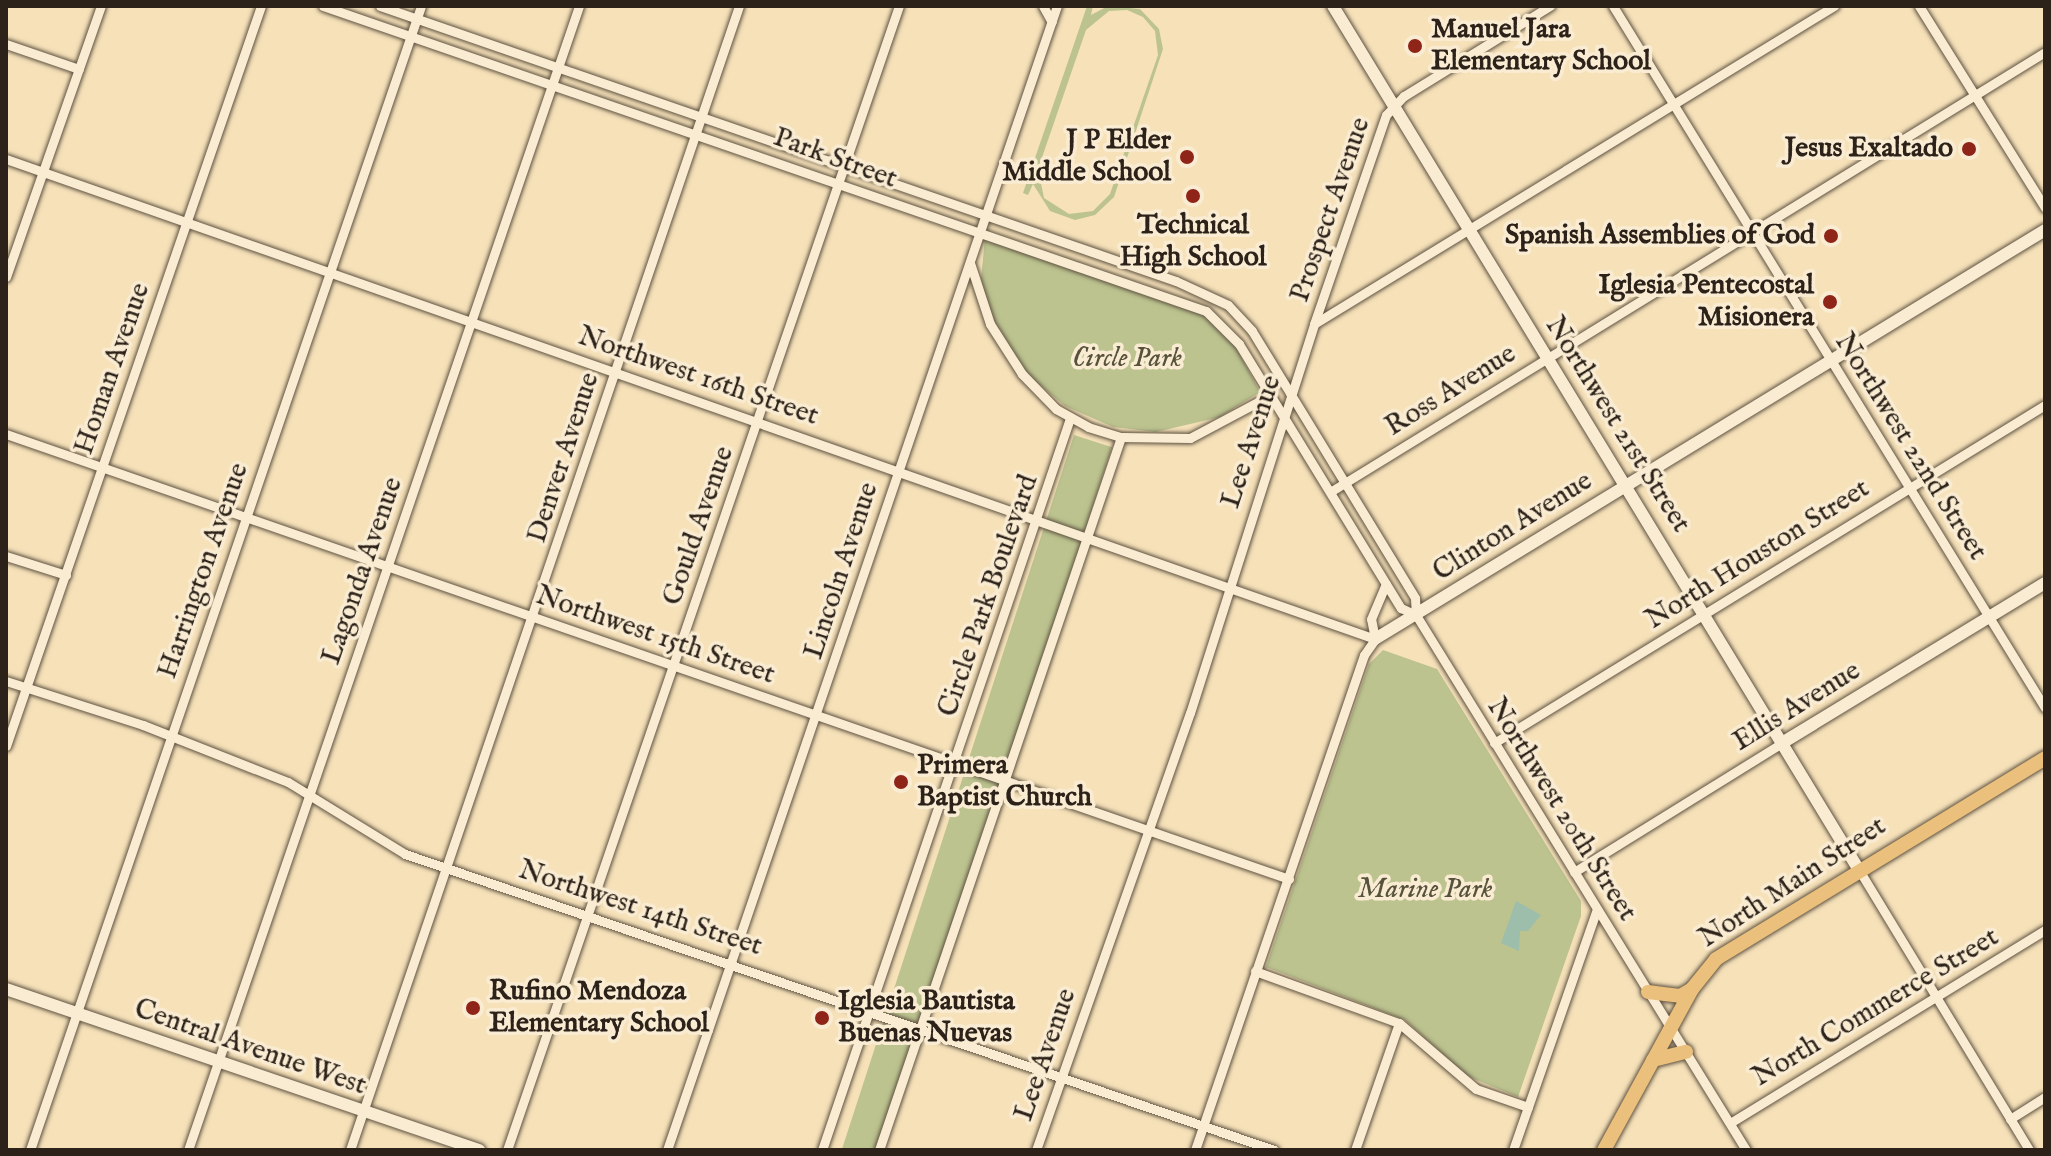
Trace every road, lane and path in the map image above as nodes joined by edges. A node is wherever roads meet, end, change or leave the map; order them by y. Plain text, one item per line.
1 (101, 6) edge
2 (261, 6) edge
3 (323, 6) edge
4 (380, 6) edge
5 (421, 6) edge
6 (579, 6) edge
7 (739, 6) edge
8 (899, 6) edge
9 (1043, 6) edge
10 (1057, 6) edge
11 (1333, 6) edge
12 (1550, 6) edge
13 (1613, 6) edge
14 (1834, 6) edge
15 (1919, 6) edge
16 (417, 19) junction
17 (1052, 22) junction
18 (411, 37) junction
19 (6, 44) edge
20 (2045, 52) edge
21 (558, 68) junction
22 (79, 69) junction
23 (552, 86) junction
24 (1975, 96) junction
25 (1673, 105) junction
26 (1394, 106) junction
27 (703, 118) junction
28 (696, 137) junction
29 (6, 159) edge
30 (845, 167) junction
31 (43, 172) junction
32 (839, 186) junction
33 (2045, 208) edge
34 (985, 215) junction
35 (187, 222) junction
36 (1468, 230) junction
37 (2045, 230) edge
38 (979, 231) junction
39 (1752, 232) junction
40 (969, 262) junction
41 (330, 272) junction
42 (6, 277) edge
43 (472, 322) junction
44 (1314, 324) junction
45 (1547, 358) junction
46 (1830, 359) junction
47 (616, 372) junction
48 (1290, 393) junction
49 (1271, 395) junction
50 (2045, 405) edge
51 (1070, 418) junction
52 (1285, 418) junction
53 (758, 421) junction
54 (6, 434) edge
55 (1121, 437) junction
56 (103, 468) junction
57 (898, 470) junction
58 (1345, 483) junction
59 (1626, 486) junction
60 (1909, 488) junction
61 (1330, 492) junction
62 (246, 517) junction
63 (1040, 520) junction
64 (1091, 538) junction
65 (6, 556) edge
66 (388, 567) junction
67 (66, 575) junction
68 (2045, 583) edge
69 (1386, 584) junction
70 (1228, 586) junction
71 (1705, 614) junction
72 (1416, 615) junction
73 (534, 617) junction
74 (1989, 617) junction
75 (1375, 639) junction
76 (674, 665) junction
77 (6, 681) edge
78 (27, 687) junction
79 (2045, 708) edge
80 (817, 715) junction
81 (171, 736) junction
82 (1494, 743) junction
83 (1782, 743) junction
84 (6, 746) edge
85 (2045, 758) edge
86 (955, 763) junction
87 (1007, 781) junction
88 (308, 794) junction
89 (1148, 830) junction
90 (446, 868) junction
91 (1859, 870) junction
92 (1574, 872) junction
93 (1289, 879) junction
94 (1597, 909) junction
95 (588, 916) junction
96 (2045, 930) edge
97 (731, 963) junction
98 (1255, 971) junction
99 (6, 989) edge
100 (1692, 989) junction
101 (1648, 992) junction
102 (1936, 996) junction
103 (870, 1010) junction
104 (77, 1013) junction
105 (1399, 1023) junction
106 (922, 1027) junction
107 (1670, 1027) junction
108 (1686, 1052) junction
109 (1653, 1060) junction
110 (218, 1062) junction
111 (1061, 1076) junction
112 (2045, 1097) edge
113 (1528, 1107) junction
114 (363, 1113) junction
115 (2010, 1119) junction
116 (1730, 1123) junction
117 (1203, 1125) junction
118 (30, 1150) edge
119 (188, 1150) edge
120 (350, 1150) edge
121 (479, 1150) edge
122 (507, 1150) edge
123 (667, 1150) edge
124 (822, 1150) edge
125 (879, 1150) edge
126 (1036, 1150) edge
127 (1195, 1150) edge
128 (1274, 1150) edge
129 (1355, 1150) edge
130 (1513, 1150) edge
131 (1604, 1150) edge
132 (1746, 1150) edge
133 (2029, 1150) edge

1 - 22 street
2 - 35 street, Homan Avenue
3 - 18 street, Park Street
4 - 16 street, Park Street
5 - 16 street, Harrington Avenue
6 - 21 street, Lagonda Avenue
7 - 27 street, Denver Avenue
8 - 30 street, Gould Avenue
9 - 17 street
10 - 17 street, Lincoln Avenue
11 - 26 street, Northwest 21st Street
12 - 26 street, Prospect Avenue
13 - 25 street, Northwest 22nd Street
14 - 25 street
15 - 24 street
16 - 18 street, Harrington Avenue
16 - 21 street, Park Street
17 - 34 street, Lincoln Avenue
18 - 23 street, Park Street
18 - 41 street, Harrington Avenue
19 - 22 street
20 - 24 street, Ross Avenue
21 - 23 street, Lagonda Avenue
21 - 27 street, Park Street
22 - 31 street
23 - 28 street, Park Street
23 - 43 street, Lagonda Avenue
24 - 33 street
24 - 39 street, Ross Avenue
25 - 36 street
25 - 39 street, Northwest 22nd Street
26 - 36 street, Northwest 21st Street
26 - 44 street, Prospect Avenue
27 - 28 street, Denver Avenue
27 - 30 street, Park Street
28 - 32 street, Park Street
28 - 47 street, Denver Avenue
29 - 31 street, Northwest 16th Street
30 - 32 street, Gould Avenue
30 - 34 street, Park Street
31 - 35 street, Northwest 16th Street
31 - 42 street
32 - 38 street, Park Street
32 - 53 street, Gould Avenue
34 - 38 street, Lincoln Avenue
34 - 48 street, Park Street
35 - 41 street, Northwest 16th Street
35 - 56 street, Homan Avenue
36 - 44 street
36 - 45 street, Northwest 21st Street
37 - 46 street, Clinton Avenue
38 - 40 street, Lincoln Avenue
38 - 49 street, Park Street
39 - 45 street, Ross Avenue
39 - 46 street, Northwest 22nd Street
40 - 51 street
40 - 57 street, Lincoln Avenue
41 - 43 street, Northwest 16th Street
41 - 62 street, Harrington Avenue
43 - 47 street, Northwest 16th Street
43 - 66 street, Lagonda Avenue
44 - 48 street, Lee Avenue
45 - 58 street, Ross Avenue
45 - 59 street, Northwest 21st Street
46 - 59 street, Clinton Avenue
46 - 60 street, Northwest 22nd Street
47 - 53 street, Northwest 16th Street
47 - 73 street, Denver Avenue
48 - 52 street, Lee Avenue
48 - 58 street, Northwest 20th Street
49 - 52 street, Park Street
49 - 55 street
50 - 60 street, North Houston Street
51 - 55 street
51 - 63 street, Circle Park Boulevard
52 - 61 street, Northwest 20th Street
52 - 70 street, Lee Avenue
53 - 57 street, Northwest 16th Street
53 - 76 street, Gould Avenue
54 - 56 street, Northwest 15th Street
55 - 64 street
56 - 62 street, Northwest 15th Street
56 - 67 street, Homan Avenue
57 - 63 street, Northwest 16th Street
57 - 80 street, Lincoln Avenue
58 - 61 street, Ross Avenue
58 - 72 street, Northwest 20th Street
59 - 71 street, Northwest 21st Street
59 - 72 street, Clinton Avenue
60 - 71 street, North Houston Street
60 - 74 street, Northwest 22nd Street
61 - 69 street, Northwest 20th Street
62 - 66 street, Northwest 15th Street
62 - 81 street, Harrington Avenue
63 - 64 street, Northwest 16th Street
63 - 86 street, Circle Park Boulevard
64 - 70 street, Northwest 16th Street
64 - 87 street
65 - 67 street
66 - 73 street, Northwest 15th Street
66 - 88 street, Lagonda Avenue
67 - 78 street, Homan Avenue
68 - 74 street, Ellis Avenue
69 - 72 street, Northwest 20th Street
69 - 75 street
70 - 75 street, Northwest 16th Street
70 - 89 street, Lee Avenue
71 - 82 street, North Houston Street
71 - 83 street, Northwest 21st Street
72 - 75 street, Clinton Avenue
72 - 82 street, Northwest 20th Street
73 - 76 street, Northwest 15th Street
73 - 90 street, Denver Avenue
74 - 79 street, Northwest 22nd Street
74 - 83 street, Ellis Avenue
75 - 93 street
76 - 80 street, Northwest 15th Street
76 - 95 street, Gould Avenue
77 - 78 street, Northwest 14th Street
78 - 81 street, Northwest 14th Street
78 - 84 street, Homan Avenue
80 - 86 street, Northwest 15th Street
80 - 97 street, Lincoln Avenue
81 - 88 street, Northwest 14th Street
81 - 104 street, Harrington Avenue
82 - 92 street, Northwest 20th Street
83 - 91 street, Northwest 21st Street
83 - 92 street, Ellis Avenue
85 - 91 main road, North Main Street
86 - 87 street, Northwest 15th Street
86 - 103 street, Circle Park Boulevard
87 - 89 street, Northwest 15th Street
87 - 106 street
88 - 90 street, Northwest 14th Street
88 - 110 street, Lagonda Avenue
89 - 93 street, Northwest 15th Street
89 - 111 street, Lee Avenue
90 - 95 street, Northwest 14th Street
90 - 114 street, Denver Avenue
91 - 100 main road, North Main Street
91 - 102 street
92 - 94 street, Northwest 20th Street
93 - 98 street
94 - 101 street, Northwest 20th Street
94 - 113 street
95 - 97 street, Northwest 14th Street
95 - 122 street, Gould Avenue
96 - 102 street, North Commerce Street
97 - 103 street, Northwest 14th Street
97 - 123 street, Lincoln Avenue
98 - 105 street
98 - 117 street
99 - 104 street, Central Avenue West
100 - 101 main road
100 - 107 main road, North Main Street
101 - 107 street, Northwest 20th Street
102 - 115 street
102 - 116 street, North Commerce Street
103 - 106 street, Northwest 14th Street
103 - 124 street, Circle Park Boulevard
104 - 110 street, Central Avenue West
104 - 118 street, Harrington Avenue
105 - 113 street
105 - 129 street
106 - 111 street, Northwest 14th Street
106 - 125 street
107 - 108 street, Northwest 20th Street
107 - 109 main road, North Main Street
108 - 109 main road
108 - 116 street, Northwest 20th Street
109 - 131 main road, North Main Street
110 - 114 street, Central Avenue West
110 - 119 street, Lagonda Avenue
111 - 117 street, Northwest 14th Street
111 - 126 street, Lee Avenue
112 - 115 street
113 - 130 street
114 - 120 street, Denver Avenue
114 - 121 street, Central Avenue West
115 - 133 street
116 - 132 street, Northwest 20th Street
117 - 127 street
117 - 128 street, Northwest 14th Street

